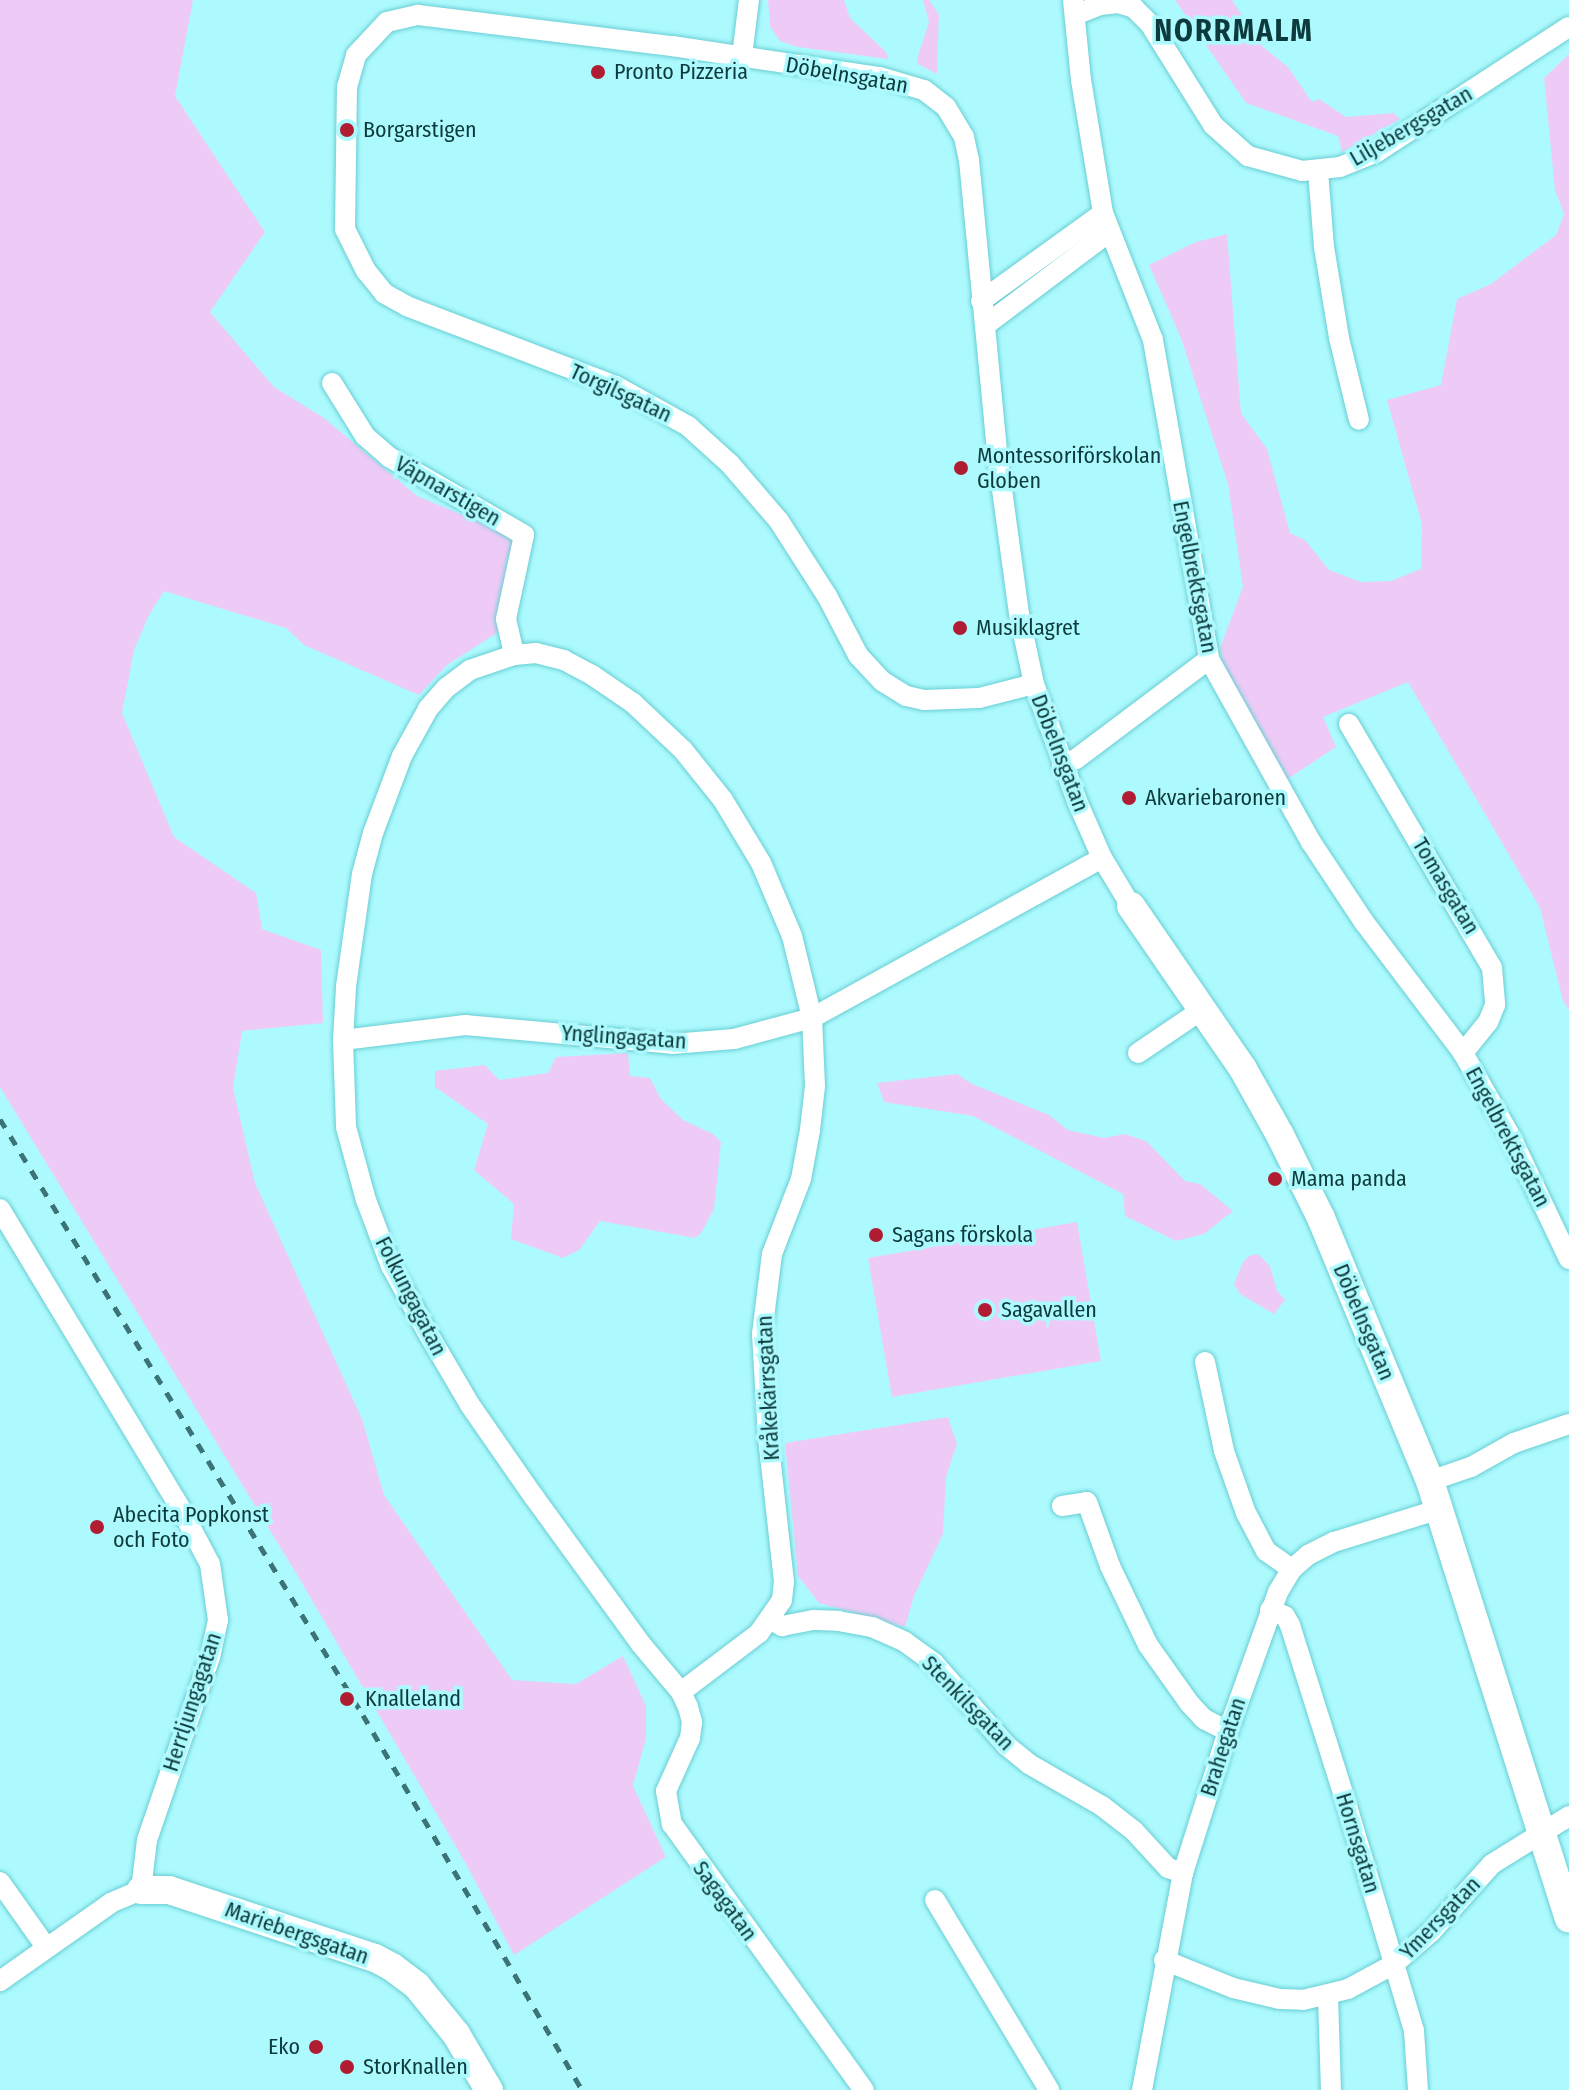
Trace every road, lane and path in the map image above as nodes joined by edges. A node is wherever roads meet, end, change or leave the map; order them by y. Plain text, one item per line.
1 (749, 0) edge
2 (1074, 8) edge
3 (1569, 27) edge
4 (356, 55) joint
5 (742, 56) junction
6 (1318, 171) junction
7 (1106, 222) junction
8 (981, 301) junction
9 (987, 324) junction
10 (332, 383) dead end
11 (1359, 420) dead end
12 (514, 655) junction
13 (1209, 659) junction
14 (470, 670) joint
15 (1034, 684) junction
16 (1349, 724) dead end
17 (1062, 765) junction
18 (1102, 858) junction
19 (1131, 906) joint
20 (1203, 1009) junction
21 (812, 1018) junction
22 (343, 1040) junction
23 (1138, 1053) dead end
24 (1463, 1053) junction
25 (0, 1209) edge
26 (1569, 1259) edge
27 (1205, 1362) dead end
28 (1569, 1424) edge
29 (1430, 1481) junction
30 (1062, 1506) dead end
31 (1440, 1509) junction
32 (1292, 1569) junction
33 (1270, 1610) junction
34 (771, 1620) junction
35 (681, 1692) junction
36 (1228, 1731) junction
37 (1569, 1816) edge
38 (1543, 1830) junction
39 (1183, 1873) junction
40 (0, 1882) edge
41 (141, 1890) junction
42 (935, 1900) dead end
43 (1569, 1918) edge
44 (46, 1947) junction
45 (1164, 1960) junction
46 (1394, 1964) junction
47 (0, 1981) edge
48 (1328, 1996) junction
49 (489, 2090) edge
50 (864, 2090) edge
51 (1049, 2090) edge
52 (1142, 2090) edge
53 (1331, 2090) edge
54 (1418, 2090) edge

1 - 5 street
2 - 6 street, Liljebergsgatan
2 - 7 street, Engelbrektsgatan
3 - 6 street, Liljebergsgatan
4 - 5 street, Döbelnsgatan
4 - 15 street, Torgilsgatan
5 - 8 street, Döbelnsgatan
6 - 11 street
7 - 8 street
7 - 9 street
7 - 13 street, Engelbrektsgatan
8 - 9 street, Döbelnsgatan
9 - 15 street, Döbelnsgatan
10 - 12 street, Väpnarstigen
12 - 14 street, Kråkekärrsgatan
12 - 21 street, Kråkekärrsgatan
13 - 17 street
13 - 24 street, Engelbrektsgatan
14 - 22 street, Folkungagatan
15 - 17 street, Döbelnsgatan
16 - 24 street, Tomasgatan
17 - 18 street, Döbelnsgatan
18 - 19 street, Döbelnsgatan
18 - 21 street, Ynglingagatan
19 - 20 street, Döbelnsgatan
20 - 23 street
20 - 29 street, Döbelnsgatan
21 - 22 street, Ynglingagatan
21 - 34 street, Kråkekärrsgatan
22 - 35 street, Folkungagatan
24 - 26 street, Engelbrektsgatan
25 - 41 street, Herrljungagatan
27 - 32 street
28 - 29 street
29 - 31 street, Döbelnsgatan
30 - 36 street
31 - 32 street, Brahegatan
31 - 38 street, Döbelnsgatan
32 - 33 street, Brahegatan
33 - 36 street, Brahegatan
33 - 46 street, Hornsgatan
34 - 35 street
34 - 39 street, Stenkilsgatan
35 - 50 street, Sagagatan
36 - 39 street, Brahegatan
37 - 38 street, Ymersgatan
38 - 43 street, Döbelnsgatan
38 - 46 street, Ymersgatan
39 - 45 street, Brahegatan
40 - 44 street
41 - 44 street
41 - 49 street, Mariebergsgatan
42 - 51 street
44 - 47 street
45 - 48 street, Ymersgatan
45 - 52 street, Brahegatan
46 - 48 street, Ymersgatan
46 - 54 street, Hornsgatan
48 - 53 street

